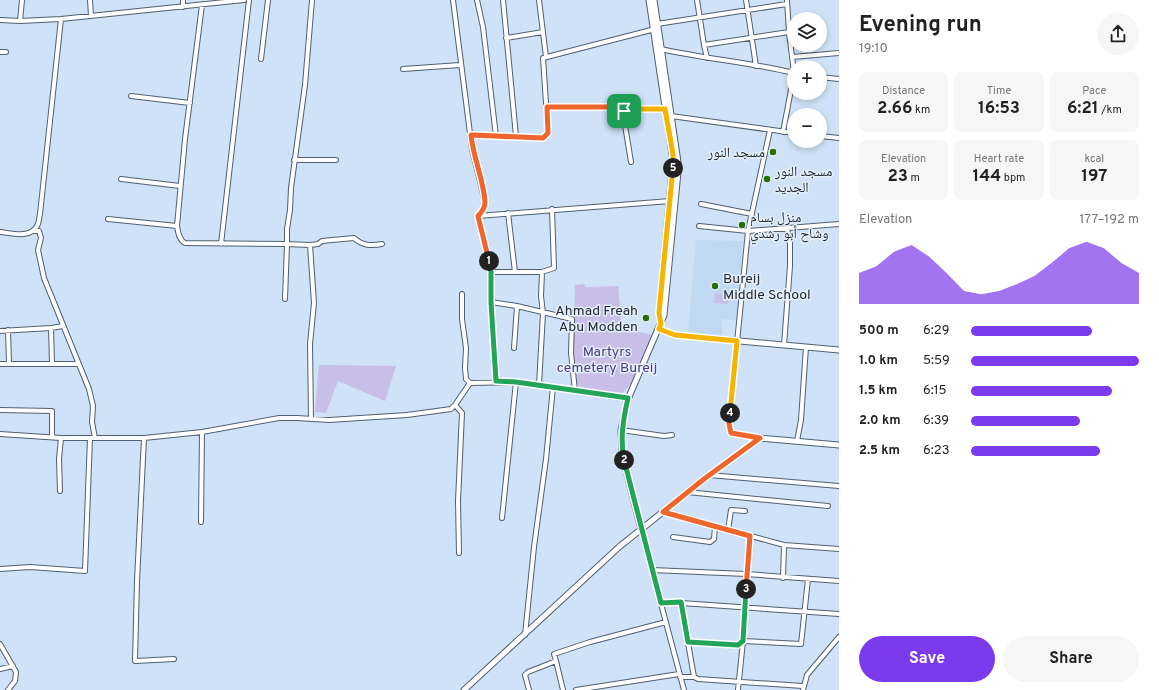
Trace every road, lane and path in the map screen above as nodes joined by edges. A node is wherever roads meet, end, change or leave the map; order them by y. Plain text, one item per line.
1 (22, 0) edge
2 (90, 0) edge
3 (183, 0) edge
4 (244, 0) edge
5 (249, 0) edge
6 (268, 0) edge
7 (312, 0) edge
8 (453, 0) edge
9 (477, 0) edge
10 (503, 0) edge
11 (539, 0) edge
12 (649, 0) edge
13 (654, 0) edge
14 (697, 0) edge
15 (746, 0) edge
16 (224, 1) edge
17 (787, 2) edge
18 (202, 5) junction
19 (183, 7) junction
20 (748, 10) junction
21 (788, 12) edge
22 (91, 16) junction
23 (700, 17) junction
24 (61, 19) junction
25 (0, 20) edge
26 (20, 21) junction
27 (656, 28) junction
28 (543, 32) junction
29 (787, 32) edge
30 (506, 38) junction
31 (752, 38) junction
32 (704, 46) junction
33 (661, 49) junction
34 (0, 52) edge
35 (6, 52) dead end
36 (791, 52) edge
37 (839, 53) edge
38 (546, 57) junction
39 (792, 57) junction
40 (707, 58) junction
41 (261, 59) dead end
42 (792, 60) edge
43 (460, 64) junction
44 (756, 66) junction
45 (403, 69) dead end
46 (787, 71) edge
47 (827, 78) edge
48 (839, 79) edge
49 (131, 96) dead end
50 (789, 100) edge
51 (190, 103) junction
52 (547, 107) junction
53 (667, 109) junction
54 (624, 111) junction
55 (671, 116) junction
56 (770, 130) junction
57 (783, 132) junction
58 (787, 132) edge
59 (471, 135) junction
60 (496, 136) junction
61 (516, 136) junction
62 (827, 137) edge
63 (839, 138) edge
64 (294, 160) junction
65 (336, 160) dead end
66 (631, 162) dead end
67 (122, 179) dead end
68 (180, 186) junction
69 (672, 201) junction
70 (701, 204) dead end
71 (552, 209) junction
72 (508, 213) junction
73 (752, 214) junction
74 (478, 216) junction
75 (108, 219) dead end
76 (839, 224) edge
77 (177, 226) junction
78 (699, 226) dead end
79 (787, 229) junction
80 (34, 231) junction
81 (748, 231) junction
82 (0, 232) edge
83 (221, 244) junction
84 (287, 244) junction
85 (382, 244) dead end
86 (310, 245) junction
87 (491, 272) junction
88 (515, 272) junction
89 (542, 272) junction
90 (462, 294) dead end
91 (285, 299) dead end
92 (491, 302) junction
93 (517, 306) junction
94 (543, 313) junction
95 (63, 326) junction
96 (660, 326) junction
97 (51, 328) junction
98 (8, 330) junction
99 (0, 331) edge
100 (737, 341) junction
101 (784, 344) junction
102 (806, 347) junction
103 (514, 348) dead end
104 (839, 350) edge
105 (52, 363) junction
106 (0, 364) edge
107 (9, 364) junction
108 (79, 364) junction
109 (496, 381) junction
110 (516, 382) junction
111 (470, 383) junction
112 (539, 385) junction
113 (553, 387) junction
114 (575, 391) junction
115 (628, 398) junction
116 (455, 406) junction
117 (0, 410) edge
118 (311, 419) junction
119 (621, 430) junction
120 (202, 432) junction
121 (731, 433) joint
122 (0, 434) edge
123 (672, 435) dead end
124 (52, 437) junction
125 (62, 438) junction
126 (90, 438) junction
127 (95, 438) junction
128 (144, 438) junction
129 (760, 438) junction
130 (798, 441) junction
131 (839, 445) edge
132 (710, 475) junction
133 (839, 486) edge
134 (60, 492) dead end
135 (688, 492) junction
136 (828, 506) dead end
137 (663, 512) junction
138 (745, 512) dead end
139 (502, 518) dead end
140 (201, 522) dead end
141 (715, 527) junction
142 (641, 529) junction
143 (728, 530) junction
144 (750, 536) junction
145 (673, 537) dead end
146 (784, 545) junction
147 (839, 549) edge
148 (459, 553) dead end
149 (0, 568) edge
150 (652, 570) junction
151 (746, 574) junction
152 (783, 578) junction
153 (808, 580) junction
154 (839, 581) edge
155 (681, 602) junction
156 (661, 603) junction
157 (746, 607) junction
158 (805, 612) junction
159 (839, 614) edge
160 (666, 622) junction
161 (525, 635) junction
162 (839, 636) edge
163 (743, 641) junction
164 (688, 642) junction
165 (0, 644) edge
166 (174, 659) dead end
167 (556, 661) junction
168 (13, 666) junction
169 (0, 669) edge
170 (680, 675) junction
171 (694, 677) junction
172 (739, 682) junction
173 (803, 688) edge
174 (8, 690) edge
175 (464, 690) edge
176 (529, 690) edge
177 (563, 690) edge
178 (576, 690) edge
179 (684, 690) edge
180 (738, 690) edge

1 - 26 street
2 - 22 street
3 - 19 street
4 - 16 street
5 - 83 street
6 - 41 street
7 - 64 street
8 - 43 street
9 - 60 street
10 - 30 street
11 - 28 street
12 - 27 street
13 - 27 street
14 - 23 street
15 - 20 street
16 - 18 street
17 - 20 street
17 - 21 street
18 - 19 street
18 - 51 street
19 - 22 street
20 - 23 street
20 - 31 street
22 - 24 street
23 - 27 street
23 - 32 street
24 - 26 street
24 - 80 street
25 - 26 street
27 - 33 street
27 - 38 street
27 - 53 street
28 - 30 street
28 - 38 street
29 - 31 street
30 - 61 street
31 - 32 street
31 - 44 street
32 - 40 street
33 - 40 street
33 - 53 street
34 - 35 street
36 - 39 street
37 - 39 street
38 - 52 street
39 - 42 street
40 - 44 street
43 - 45 street
43 - 59 street
44 - 46 street
47 - 48 street
49 - 51 street
50 - 57 street
51 - 68 street
52 - 54 street
52 - 61 street
53 - 54 street
53 - 55 street
53 - 69 street
54 - 66 street
55 - 56 street
55 - 69 street
56 - 57 street
56 - 73 street
57 - 58 street
59 - 60 street
59 - 74 street
60 - 61 street
62 - 63 street
64 - 65 street
64 - 84 street
67 - 68 street
68 - 77 street
69 - 71 street
69 - 96 street
70 - 73 street
71 - 72 street
71 - 89 street
72 - 74 street
72 - 88 street
73 - 81 street
74 - 87 street
75 - 77 street
76 - 79 street
77 - 83 street
78 - 81 street
79 - 81 street
79 - 101 street
80 - 82 street
80 - 95 street
81 - 100 street
83 - 84 street
84 - 86 street
84 - 91 street
85 - 86 street
86 - 118 street
87 - 88 street
87 - 92 street
88 - 89 street
89 - 94 street
90 - 111 street
92 - 93 street
92 - 109 street
93 - 94 street
93 - 103 street
94 - 112 street
94 - 114 street
95 - 97 street
95 - 108 street
96 - 100 street
96 - 115 street
97 - 98 street
97 - 105 street
98 - 99 street
98 - 107 street
100 - 101 street
100 - 121 street
101 - 102 street
102 - 104 street
102 - 130 street
105 - 107 street
105 - 108 street
106 - 107 street
108 - 127 street
109 - 110 street
109 - 111 street
110 - 112 street
110 - 139 street
111 - 116 street
112 - 113 street
113 - 114 street
113 - 161 street
114 - 115 street
115 - 119 street
116 - 118 street
116 - 148 street
117 - 124 street
118 - 120 street
119 - 123 street
119 - 142 street
120 - 128 street
120 - 140 street
121 - 129 street
122 - 124 street
124 - 125 street
125 - 126 street
125 - 134 street
126 - 127 street
126 - 149 street
127 - 128 street
128 - 166 street
129 - 130 street
129 - 132 street
130 - 131 street
132 - 133 street
132 - 135 street
135 - 136 street
135 - 137 street
137 - 141 street
137 - 142 street
138 - 143 street
141 - 143 street
141 - 145 street
142 - 150 street
142 - 161 street
143 - 144 street
144 - 146 street
144 - 151 street
146 - 147 street
146 - 152 street
150 - 151 street
150 - 156 street
151 - 152 street
151 - 157 street
152 - 153 street
153 - 154 street
153 - 158 street
155 - 156 street
155 - 157 street
155 - 164 street
156 - 160 street
157 - 158 street
157 - 163 street
158 - 159 street
158 - 163 street
160 - 167 street
160 - 170 street
161 - 175 street
162 - 173 street
163 - 164 street
163 - 172 street
164 - 171 street
165 - 168 street
167 - 176 street
167 - 177 street
168 - 169 street
168 - 174 street
170 - 171 street
170 - 178 street
170 - 179 street
171 - 172 street
172 - 173 street
172 - 180 street

